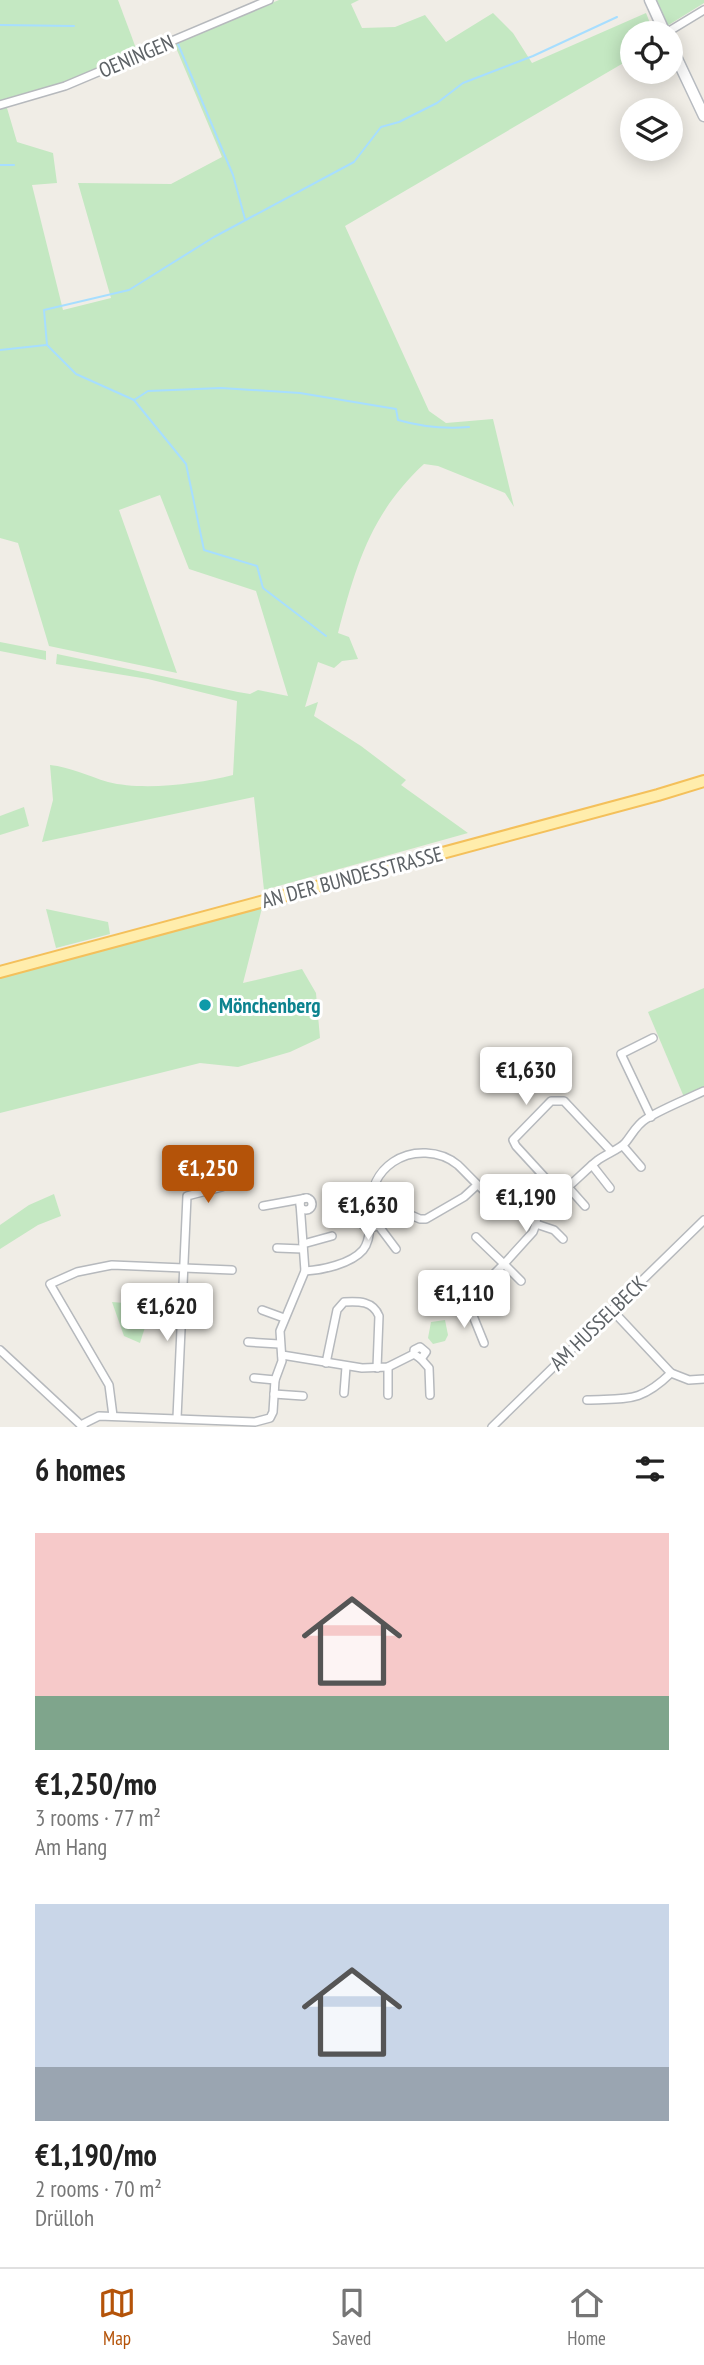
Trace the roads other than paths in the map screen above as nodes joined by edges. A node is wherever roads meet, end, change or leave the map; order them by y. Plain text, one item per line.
1 (269, 0) edge
2 (650, 0) edge
3 (704, 10) edge
4 (660, 21) edge
5 (683, 22) edge
6 (683, 72) edge
7 (0, 105) edge
8 (704, 116) edge
9 (704, 781) edge
10 (0, 972) edge
11 (653, 1038) dead end
12 (704, 1091) edge
13 (651, 1116) junction
14 (623, 1146) junction
15 (611, 1151) junction
16 (592, 1165) junction
17 (641, 1167) dead end
18 (477, 1186) junction
19 (222, 1187) dead end
20 (569, 1188) junction
21 (610, 1188) dead end
22 (560, 1194) junction
23 (538, 1205) junction
24 (263, 1206) dead end
25 (585, 1206) dead end
26 (370, 1208) junction
27 (704, 1220) edge
28 (536, 1223) junction
29 (376, 1225) junction
30 (332, 1236) dead end
31 (476, 1237) dead end
32 (563, 1240) dead end
33 (303, 1246) junction
34 (277, 1248) dead end
35 (396, 1249) dead end
36 (504, 1264) junction
37 (184, 1269) junction
38 (232, 1270) dead end
39 (305, 1270) junction
40 (429, 1278) dead end
41 (521, 1281) dead end
42 (473, 1295) junction
43 (461, 1298) junction
44 (469, 1306) junction
45 (262, 1310) dead end
46 (612, 1310) junction
47 (284, 1318) junction
48 (248, 1342) dead end
49 (484, 1343) dead end
50 (279, 1344) junction
51 (426, 1344) dead end
52 (0, 1350) edge
53 (282, 1355) junction
54 (418, 1356) junction
55 (326, 1363) junction
56 (346, 1367) junction
57 (388, 1367) junction
58 (377, 1368) junction
59 (671, 1373) junction
60 (254, 1378) dead end
61 (704, 1379) edge
62 (275, 1380) junction
63 (344, 1393) dead end
64 (274, 1394) junction
65 (387, 1395) dead end
66 (430, 1395) dead end
67 (303, 1396) dead end
68 (587, 1400) dead end
69 (113, 1416) junction
70 (177, 1418) junction
71 (82, 1426) edge
72 (492, 1427) edge

1 - 7 street, OENINGEN
2 - 4 main road
3 - 5 street
6 - 8 main road
9 - 10 main road, AN DER BUNDESSTRASSE
11 - 13 street
12 - 13 street
13 - 14 street
14 - 15 street
14 - 17 street
15 - 16 street
15 - 22 street
16 - 20 street
16 - 21 street
18 - 23 street
18 - 26 street
18 - 29 street
19 - 37 street
20 - 22 street
20 - 25 street
22 - 23 street
23 - 28 street
24 - 33 street
26 - 29 street
26 - 29 street
27 - 46 street, AM HUSSELBECK
28 - 32 street
28 - 36 street
29 - 35 street
29 - 39 street
30 - 33 street
31 - 36 street
33 - 34 street
33 - 39 street
36 - 41 street
36 - 42 street
37 - 38 street
37 - 69 street
37 - 70 street
39 - 47 street
40 - 43 street
42 - 43 street
42 - 44 street
43 - 44 street
44 - 49 street
45 - 47 street
46 - 59 street
46 - 72 street, AM HUSSELBECK
47 - 50 street
48 - 50 street
50 - 53 street
51 - 54 street
52 - 71 street
53 - 55 street
53 - 62 street
54 - 57 street
54 - 66 street
55 - 56 street
55 - 58 street
56 - 58 street
56 - 63 street
57 - 58 street
57 - 65 street
59 - 61 street
59 - 68 street
60 - 62 street
62 - 64 street
64 - 67 street
64 - 70 street
69 - 70 street
69 - 71 street

